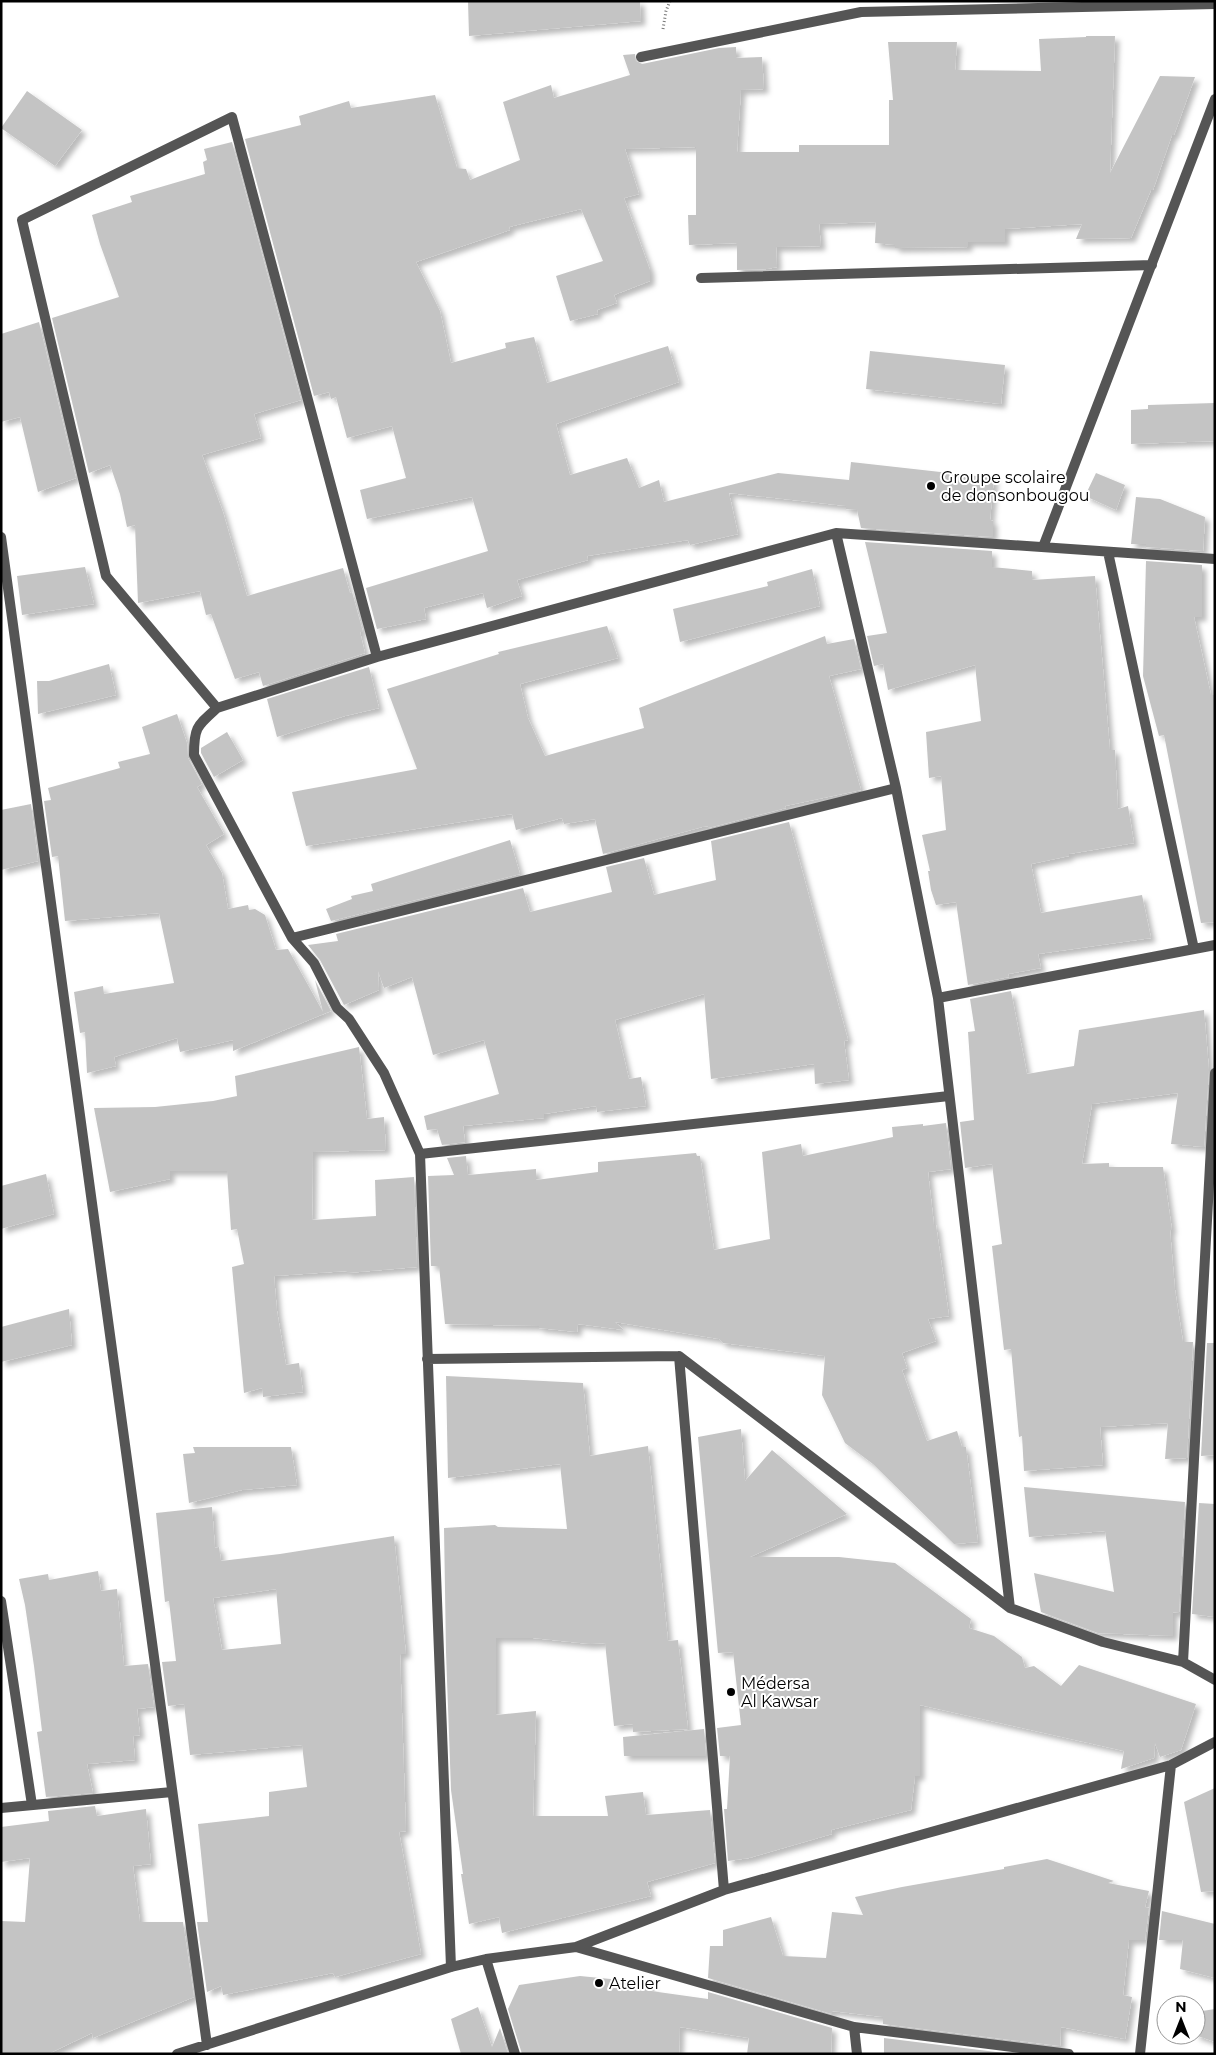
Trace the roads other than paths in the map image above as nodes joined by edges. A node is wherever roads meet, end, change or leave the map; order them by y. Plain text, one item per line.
1 (1215, 4) edge
2 (641, 57) dead end
3 (1215, 99) edge
4 (1152, 265) junction
5 (701, 278) dead end
6 (836, 533) junction
7 (1, 537) edge
8 (1043, 547) junction
9 (1108, 552) junction
10 (1215, 559) edge
11 (377, 657) junction
12 (217, 708) junction
13 (896, 788) junction
14 (292, 938) junction
15 (1215, 945) edge
16 (1194, 949) junction
17 (938, 998) junction
18 (1215, 1073) edge
19 (949, 1096) junction
20 (420, 1154) junction
21 (679, 1356) junction
22 (427, 1359) junction
23 (1, 1602) edge
24 (1010, 1608) junction
25 (1183, 1662) junction
26 (1215, 1680) edge
27 (1215, 1742) edge
28 (1171, 1765) junction
29 (172, 1792) junction
30 (32, 1805) junction
31 (1, 1808) edge
32 (724, 1890) junction
33 (576, 1948) junction
34 (486, 1959) junction
35 (451, 1967) junction
36 (854, 2027) junction
37 (207, 2045) junction
38 (178, 2054) edge
39 (515, 2054) edge
40 (857, 2054) edge
41 (1069, 2054) edge
42 (1140, 2054) edge

1 - 2 street
3 - 4 street
4 - 5 street
4 - 8 street
6 - 8 street
6 - 11 street
6 - 13 street
7 - 29 street
8 - 9 street
9 - 10 street
9 - 16 street
11 - 12 street
11 - 12 street
12 - 14 street
13 - 14 street
13 - 17 street
14 - 20 street
15 - 16 street
16 - 17 street
17 - 19 street
18 - 25 street
19 - 20 street
19 - 24 street
20 - 22 street
21 - 22 street
21 - 24 street
21 - 32 street
22 - 35 street
23 - 30 street
24 - 25 street
25 - 26 street
27 - 28 street
28 - 32 street
28 - 42 street
29 - 30 street
29 - 37 street
30 - 31 street
32 - 33 street
33 - 34 street
33 - 36 street
34 - 35 street
34 - 39 street
35 - 37 street
36 - 40 street
36 - 41 street
37 - 38 street

